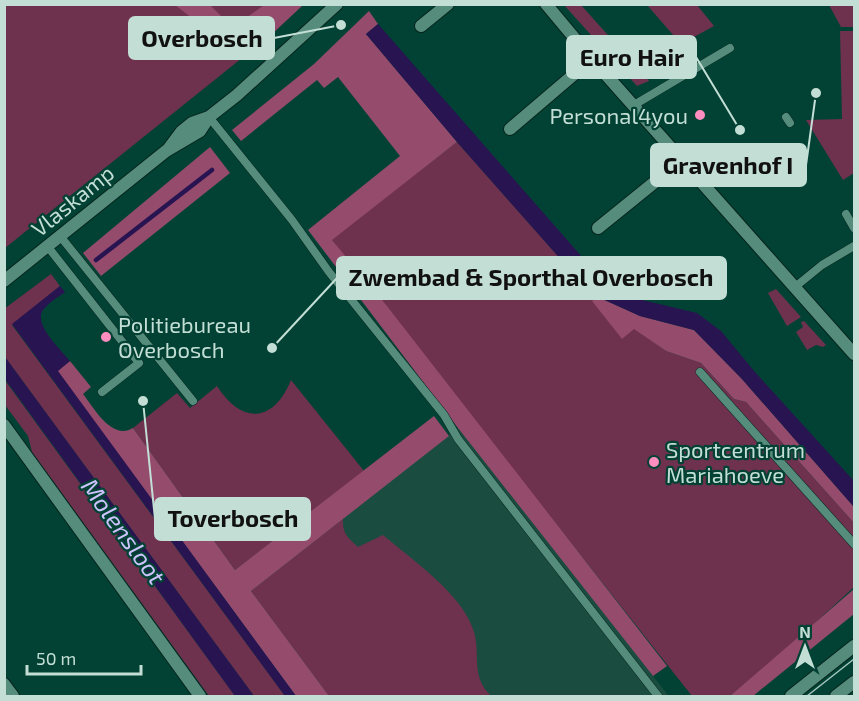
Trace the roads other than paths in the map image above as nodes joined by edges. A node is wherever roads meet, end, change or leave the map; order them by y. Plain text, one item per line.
1 (338, 4) edge
2 (448, 4) edge
3 (546, 4) edge
4 (422, 26) dead end
5 (730, 48) dead end
6 (592, 58) junction
7 (634, 105) junction
8 (209, 117) junction
9 (510, 129) dead end
10 (682, 160) junction
11 (846, 214) dead end
12 (854, 226) edge
13 (598, 228) dead end
14 (60, 236) junction
15 (855, 246) edge
16 (48, 247) junction
17 (4, 281) edge
18 (795, 287) junction
19 (855, 354) edge
20 (700, 372) dead end
21 (102, 392) dead end
22 (193, 401) dead end
23 (4, 425) edge
24 (855, 544) edge
25 (855, 646) edge
26 (855, 682) edge
27 (4, 684) edge
28 (13, 696) edge
29 (200, 696) edge
30 (658, 696) edge
31 (791, 696) edge
32 (836, 696) edge

1 - 8 street, Vlaskamp
2 - 4 street
3 - 6 street
5 - 7 lane
6 - 7 street
6 - 9 street
7 - 10 street
8 - 14 street, Vlaskamp
8 - 30 lane
10 - 13 street
10 - 18 street
11 - 12 lane
14 - 16 street, Vlaskamp
14 - 22 lane
15 - 18 lane
16 - 17 street, Vlaskamp
16 - 21 lane
18 - 19 street
20 - 24 lane
23 - 29 street
25 - 31 street
26 - 32 street
27 - 28 street

